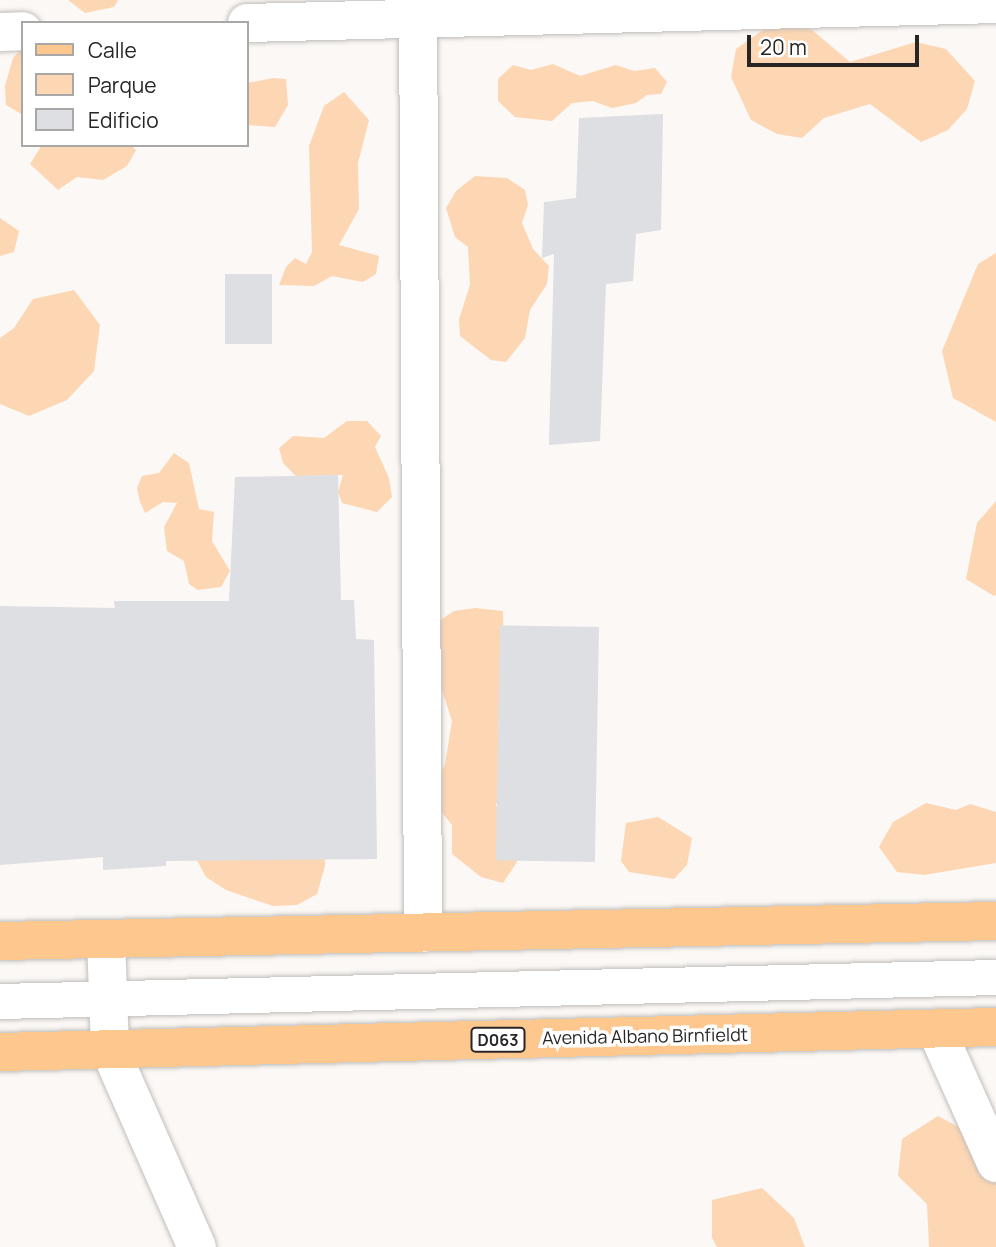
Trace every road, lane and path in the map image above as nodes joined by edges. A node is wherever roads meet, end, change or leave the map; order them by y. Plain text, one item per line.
1 (996, 4) edge
2 (418, 9) edge
3 (248, 23) edge
4 (21, 31) edge
5 (0, 32) edge
6 (996, 921) edge
7 (423, 933) junction
8 (106, 939) junction
9 (0, 941) edge
10 (996, 977) edge
11 (108, 998) junction
12 (0, 1001) edge
13 (996, 1027) edge
14 (936, 1029) junction
15 (110, 1050) junction
16 (0, 1052) edge
17 (996, 1163) edge
18 (197, 1247) edge

1 - 2 street
2 - 3 street
2 - 7 street
4 - 5 street
6 - 7 main road
7 - 8 main road
8 - 9 main road
8 - 11 street
10 - 11 street
11 - 12 street
11 - 15 street
13 - 14 main road, Avenida Albano Birnfieldt / D063
14 - 15 main road, Avenida Albano Birnfieldt / D063
14 - 17 street
15 - 16 main road, Avenida Albano Birnfieldt / D063
15 - 18 street

